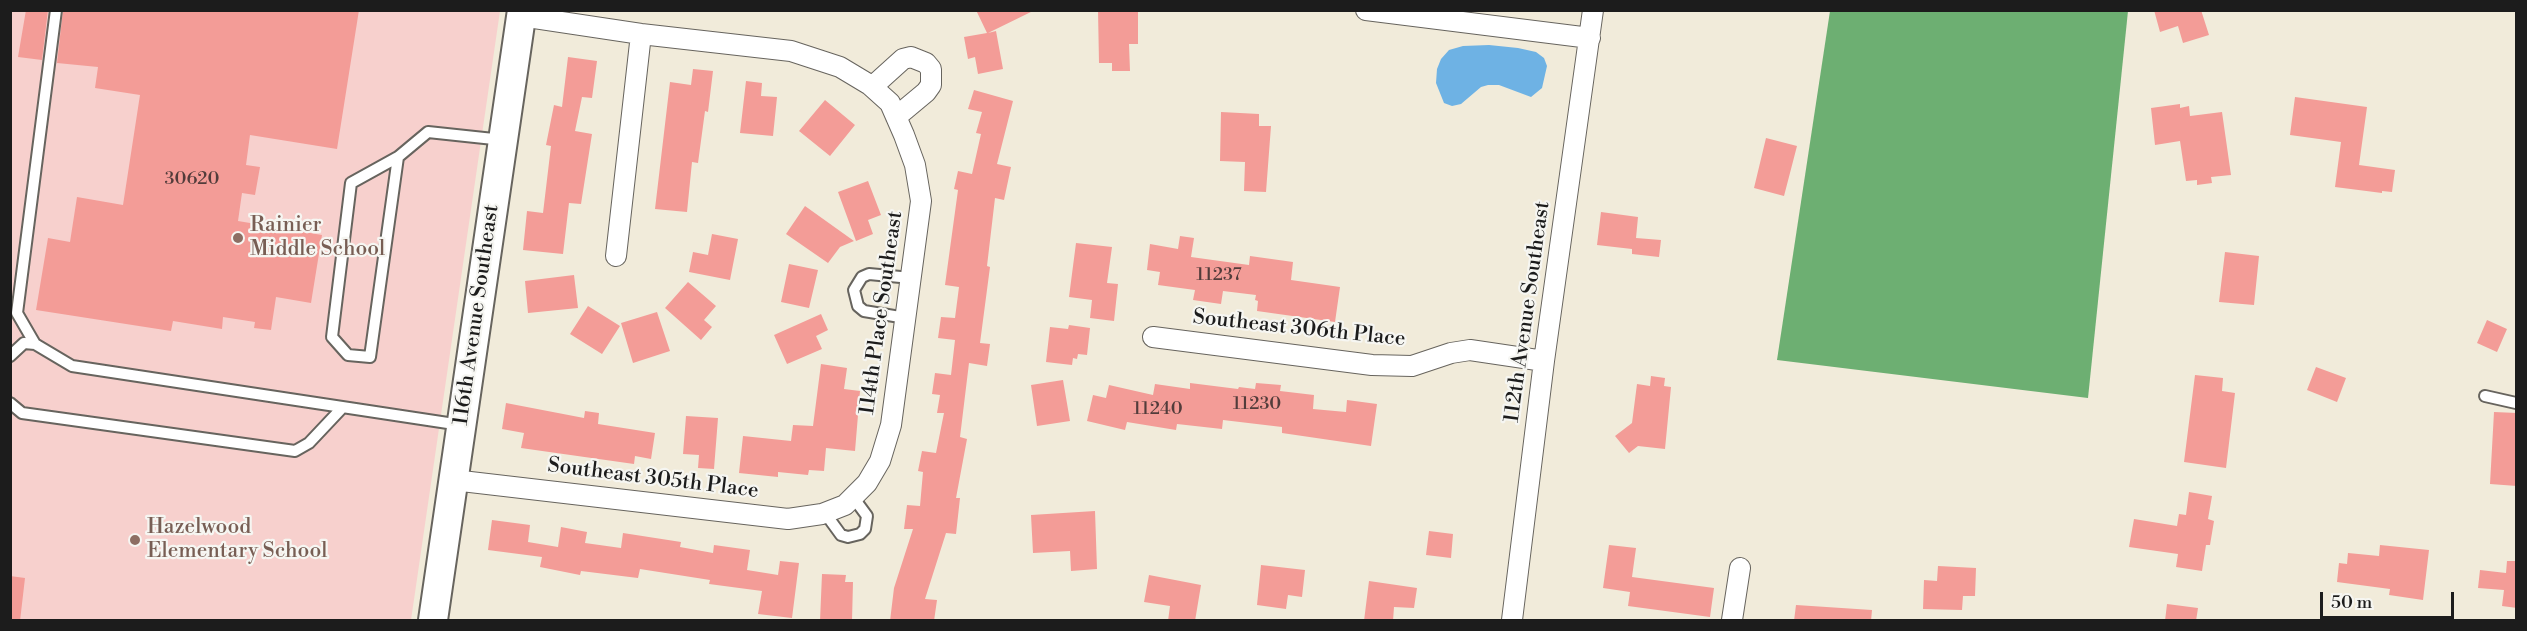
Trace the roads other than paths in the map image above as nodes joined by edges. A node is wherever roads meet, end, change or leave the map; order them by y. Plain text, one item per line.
1 (56, 10) edge
2 (1366, 10) edge
3 (1593, 10) edge
4 (521, 13) edge
5 (641, 34) junction
6 (1590, 38) junction
7 (872, 87) junction
8 (893, 110) junction
9 (503, 140) junction
10 (398, 157) junction
11 (616, 256) dead end
12 (911, 278) junction
13 (906, 318) junction
14 (1153, 337) dead end
15 (35, 344) junction
16 (10, 356) edge
17 (1544, 361) junction
18 (2485, 396) dead end
19 (10, 403) edge
20 (2517, 403) edge
21 (342, 408) junction
22 (461, 425) junction
23 (453, 480) junction
24 (849, 501) junction
25 (825, 513) junction
26 (1740, 568) dead end
27 (433, 621) edge
28 (1512, 621) edge
29 (1732, 621) edge

1 - 15 lane
2 - 6 street
3 - 6 street, 112th Avenue Southeast
4 - 5 street
4 - 9 street, 116th Avenue Southeast
5 - 7 street
5 - 11 street
6 - 17 street, 112th Avenue Southeast
7 - 8 street
7 - 8 street
8 - 12 street, 114th Place Southeast
9 - 10 lane
9 - 22 street, 116th Avenue Southeast
10 - 10 lane
12 - 13 street, 114th Place Southeast
12 - 13 lane
13 - 24 street, 114th Place Southeast
14 - 17 street, Southeast 306th Place
15 - 16 lane
15 - 21 lane
17 - 28 street, 112th Avenue Southeast
18 - 20 lane
19 - 21 lane
21 - 22 lane
22 - 23 street, 116th Avenue Southeast
23 - 25 street, Southeast 305th Place
23 - 27 street, 116th Avenue Southeast
24 - 25 street, Southeast 305th Place
24 - 25 lane
26 - 29 street

